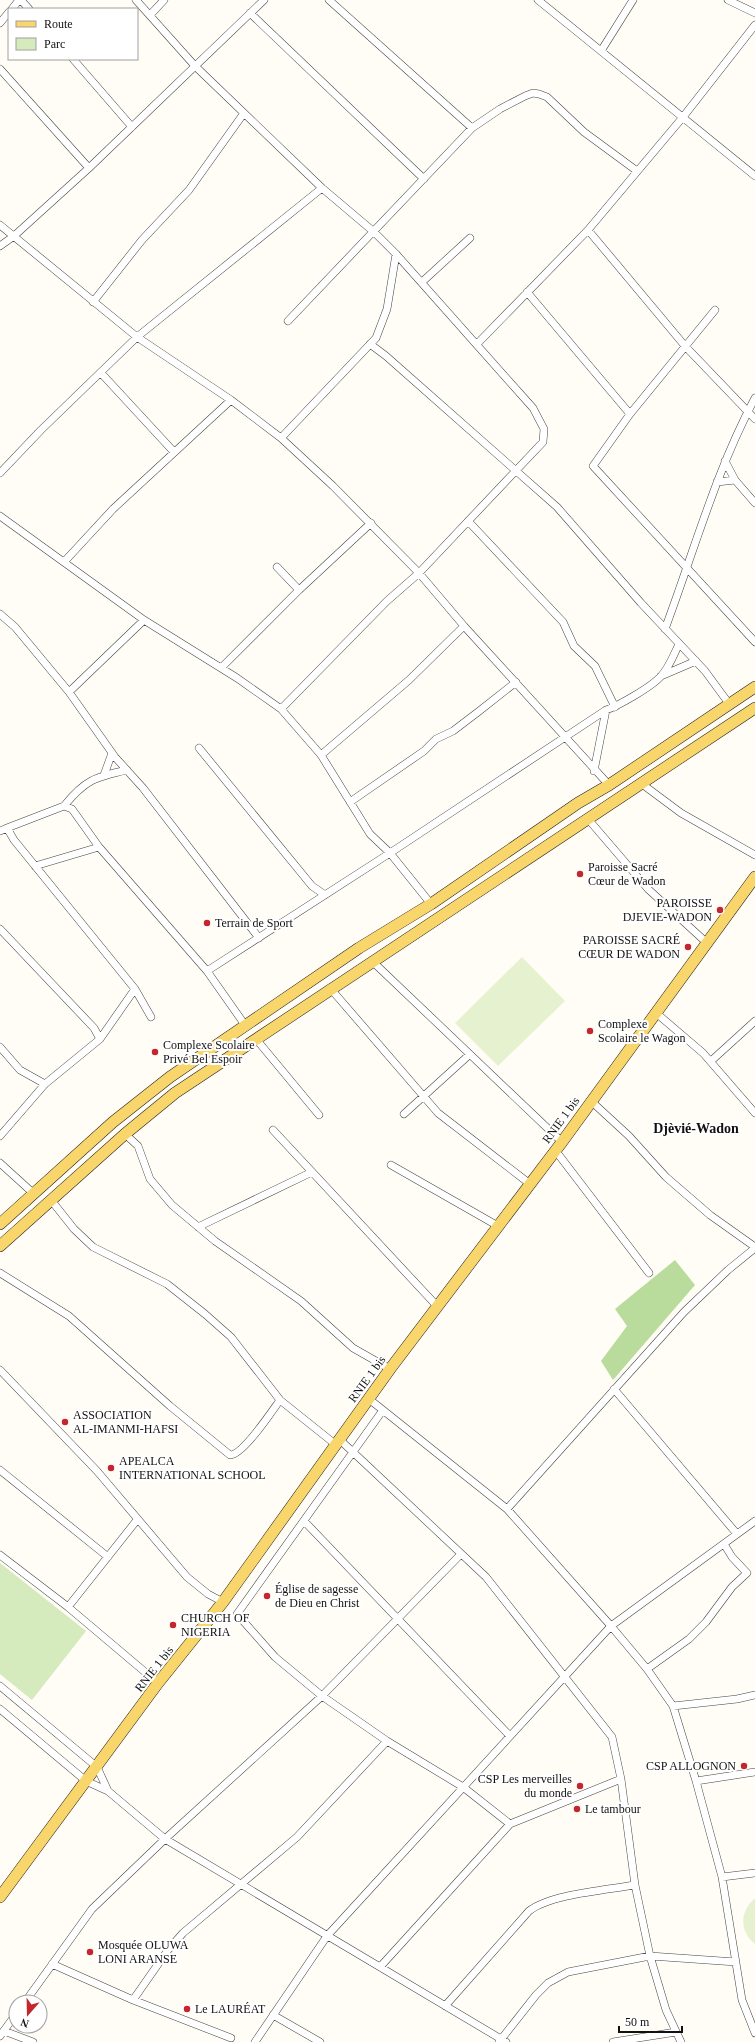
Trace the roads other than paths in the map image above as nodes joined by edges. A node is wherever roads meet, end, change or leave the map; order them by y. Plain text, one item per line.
1 (20, 0) edge
2 (136, 0) edge
3 (164, 0) edge
4 (264, 0) edge
5 (329, 0) edge
6 (538, 0) edge
7 (633, 0) edge
8 (728, 0) edge
9 (13, 8) edge
10 (28, 8) edge
11 (8, 13) edge
12 (250, 13) junction
13 (755, 13) edge
14 (150, 15) junction
15 (0, 23) edge
16 (755, 25) edge
17 (601, 51) junction
18 (74, 60) edge
19 (195, 66) junction
20 (0, 69) edge
21 (244, 113) junction
22 (683, 117) junction
23 (132, 127) junction
24 (472, 128) junction
25 (90, 168) junction
26 (637, 172) junction
27 (755, 176) edge
28 (424, 179) junction
29 (322, 188) junction
30 (0, 225) edge
31 (588, 230) junction
32 (374, 232) junction
33 (14, 236) junction
34 (470, 238) dead end
35 (0, 246) edge
36 (396, 254) junction
37 (422, 282) junction
38 (527, 292) junction
39 (93, 302) junction
40 (715, 310) dead end
41 (288, 321) dead end
42 (137, 338) junction
43 (370, 344) junction
44 (477, 344) junction
45 (685, 346) junction
46 (101, 373) junction
47 (755, 398) edge
48 (231, 400) junction
49 (748, 411) junction
50 (630, 414) junction
51 (755, 419) edge
52 (281, 438) junction
53 (174, 452) junction
54 (725, 461) junction
55 (515, 472) junction
56 (0, 473) edge
57 (735, 480) junction
58 (717, 482) junction
59 (755, 503) edge
60 (0, 516) edge
61 (468, 521) junction
62 (371, 523) junction
63 (64, 562) junction
64 (277, 567) dead end
65 (687, 570) junction
66 (419, 573) junction
67 (299, 590) junction
68 (0, 614) edge
69 (144, 620) junction
70 (464, 626) junction
71 (665, 628) junction
72 (755, 642) edge
73 (679, 644) junction
74 (696, 661) junction
75 (221, 668) junction
76 (661, 676) junction
77 (516, 682) junction
78 (755, 687) edge
79 (69, 692) junction
80 (730, 705) junction
81 (615, 707) junction
82 (755, 708) edge
83 (282, 709) junction
84 (606, 710) junction
85 (566, 738) junction
86 (199, 748) dead end
87 (112, 753) junction
88 (321, 755) junction
89 (127, 770) junction
90 (594, 770) junction
91 (104, 775) junction
92 (642, 784) junction
93 (609, 785) junction
94 (350, 802) junction
95 (64, 806) junction
96 (588, 819) junction
97 (7, 828) junction
98 (0, 831) edge
99 (99, 847) junction
100 (390, 853) junction
101 (755, 856) edge
102 (35, 866) junction
103 (755, 877) edge
104 (312, 886) junction
105 (324, 895) junction
106 (313, 903) junction
107 (431, 904) junction
108 (0, 929) edge
109 (259, 938) junction
110 (707, 943) junction
111 (372, 961) junction
112 (207, 971) junction
113 (330, 988) junction
114 (135, 989) junction
115 (655, 1012) junction
116 (151, 1017) dead end
117 (755, 1021) edge
118 (245, 1025) junction
119 (94, 1028) junction
120 (107, 1029) junction
121 (100, 1039) junction
122 (256, 1039) junction
123 (1, 1049) edge
124 (469, 1055) junction
125 (711, 1061) junction
126 (45, 1084) junction
127 (423, 1097) junction
128 (591, 1101) junction
129 (755, 1113) edge
130 (404, 1114) dead end
131 (319, 1116) dead end
132 (273, 1130) dead end
133 (125, 1134) junction
134 (0, 1136) edge
135 (559, 1146) junction
136 (0, 1163) edge
137 (391, 1164) dead end
138 (312, 1172) junction
139 (530, 1184) junction
140 (33, 1193) junction
141 (51, 1200) junction
142 (0, 1224) edge
143 (498, 1226) junction
144 (198, 1227) junction
145 (0, 1246) edge
146 (755, 1247) edge
147 (0, 1273) edge
148 (649, 1273) dead end
149 (437, 1306) junction
150 (390, 1369) junction
151 (0, 1370) edge
152 (614, 1389) junction
153 (369, 1398) junction
154 (280, 1400) junction
155 (383, 1410) junction
156 (337, 1441) junction
157 (352, 1453) junction
158 (0, 1470) edge
159 (507, 1509) junction
160 (137, 1520) junction
161 (304, 1521) junction
162 (755, 1521) edge
163 (737, 1534) junction
164 (724, 1544) junction
165 (461, 1554) junction
166 (0, 1555) edge
167 (108, 1556) junction
168 (223, 1602) junction
169 (68, 1607) junction
170 (398, 1619) junction
171 (611, 1626) junction
172 (647, 1669) junction
173 (565, 1677) junction
174 (158, 1683) junction
175 (0, 1686) edge
176 (755, 1695) edge
177 (322, 1696) junction
178 (673, 1706) junction
179 (0, 1709) edge
180 (510, 1736) junction
181 (387, 1741) junction
182 (97, 1767) junction
183 (755, 1772) edge
184 (621, 1780) junction
185 (86, 1781) junction
186 (696, 1781) junction
187 (463, 1788) junction
188 (108, 1791) junction
189 (510, 1824) junction
190 (165, 1839) junction
191 (755, 1873) edge
192 (722, 1878) junction
193 (240, 1884) junction
194 (635, 1885) junction
195 (1, 1895) edge
196 (327, 1936) junction
197 (650, 1956) junction
198 (736, 1962) junction
199 (52, 1964) junction
200 (380, 1968) junction
201 (31, 1994) edge
202 (133, 2000) junction
203 (445, 2006) junction
204 (273, 2015) junction
205 (8, 2025) edge
206 (676, 2032) junction
207 (2, 2033) edge
208 (755, 2033) edge
209 (230, 2038) dead end
210 (502, 2041) edge
211 (33, 2042) edge
212 (254, 2042) edge
213 (320, 2042) edge
214 (613, 2042) edge
215 (681, 2042) edge

1 - 9 street
1 - 10 street
2 - 14 street
3 - 14 street
4 - 12 street
5 - 24 street
6 - 17 street
7 - 17 street
8 - 13 street
11 - 15 street
12 - 19 street
12 - 28 street
14 - 19 street
16 - 22 street
17 - 22 street
18 - 23 street
19 - 21 street
19 - 23 street
20 - 25 street
21 - 29 street
21 - 39 street
22 - 26 street
22 - 27 street
23 - 25 street
24 - 26 street
24 - 28 street
25 - 33 street
26 - 31 street
28 - 32 street
29 - 32 street
29 - 42 street
30 - 33 street
31 - 38 street
31 - 45 street
32 - 36 street
32 - 41 street
33 - 35 street
33 - 39 street
34 - 37 street
36 - 37 street
36 - 43 street
37 - 44 street
38 - 44 street
38 - 50 street
39 - 42 street
40 - 45 street
42 - 46 street
42 - 48 street
43 - 52 street
43 - 55 street
44 - 55 street
45 - 49 street
45 - 50 street
46 - 53 street
46 - 56 street
47 - 49 street
48 - 52 street
48 - 53 street
49 - 51 street
49 - 54 street
50 - 65 street
52 - 62 street
53 - 63 street
54 - 57 street
54 - 58 street
55 - 61 street
55 - 71 street
57 - 58 street
57 - 59 street
58 - 65 street
60 - 63 street
61 - 66 street
61 - 81 street
62 - 66 street
62 - 67 street
63 - 69 street
64 - 67 street
65 - 71 street
65 - 72 street
66 - 70 street
66 - 83 street
67 - 75 street
68 - 79 street
69 - 75 street
69 - 79 street
70 - 77 street
70 - 88 street
71 - 73 street
73 - 74 street
73 - 76 street
74 - 76 street
74 - 80 street
75 - 83 street
76 - 81 street
77 - 85 street
77 - 94 street
78 - 80 main road
79 - 87 street
80 - 93 main road
81 - 84 street
82 - 92 main road
83 - 88 street
84 - 85 street
84 - 90 street
85 - 90 street
85 - 100 street
86 - 104 street
87 - 89 street
87 - 91 street
88 - 94 street
89 - 91 street
89 - 109 street
90 - 93 street
91 - 95 street
92 - 96 main road
92 - 101 street
93 - 107 main road
94 - 100 street
95 - 97 street
95 - 99 street
96 - 110 street
96 - 111 main road
97 - 98 street
97 - 102 street
99 - 102 street
99 - 112 street
100 - 105 street
100 - 107 street
102 - 114 street
103 - 110 main road, RNIE 1 bis
104 - 105 street
104 - 106 street
105 - 106 street
106 - 109 street
107 - 118 main road
108 - 119 street
109 - 112 street
110 - 115 main road, RNIE 1 bis
111 - 113 main road
111 - 124 street
112 - 118 street
113 - 122 main road
113 - 127 street
114 - 116 street
114 - 120 street
115 - 125 street
115 - 128 main road, RNIE 1 bis
117 - 125 street
118 - 140 main road
119 - 120 street
119 - 121 street
120 - 121 street
121 - 126 street
122 - 131 street
122 - 133 main road
123 - 126 street
124 - 127 street
124 - 135 street
125 - 129 street
126 - 134 street
127 - 130 street
127 - 139 street
128 - 135 main road, RNIE 1 bis
128 - 146 street
132 - 138 street
133 - 141 main road
133 - 144 street
135 - 139 main road, RNIE 1 bis
135 - 148 street
136 - 140 street
137 - 143 street
138 - 144 street
138 - 149 street
139 - 143 main road, RNIE 1 bis
140 - 142 main road
141 - 145 main road
141 - 154 street
143 - 149 main road, RNIE 1 bis
144 - 150 street
146 - 152 street
147 - 154 street
149 - 150 main road, RNIE 1 bis
150 - 153 main road, RNIE 1 bis
151 - 160 street
152 - 159 street
152 - 163 street
153 - 155 street
153 - 156 main road, RNIE 1 bis
154 - 156 street
155 - 157 street
155 - 159 street
156 - 157 street
156 - 168 main road, RNIE 1 bis
157 - 161 street
157 - 165 street
158 - 167 street
159 - 171 street
160 - 167 street
160 - 168 street
161 - 170 street
161 - 177 street
162 - 163 street
163 - 164 street
164 - 171 street
164 - 172 street
165 - 170 street
165 - 173 street
166 - 169 street
167 - 169 street
168 - 174 main road, RNIE 1 bis
169 - 174 street
170 - 177 street
170 - 180 street
171 - 172 street
171 - 173 street
172 - 178 street
173 - 180 street
173 - 184 street
174 - 182 main road, RNIE 1 bis
175 - 182 street
176 - 178 street
177 - 181 street
177 - 190 street
178 - 186 street
179 - 185 street
180 - 187 street
181 - 187 street
181 - 193 street
182 - 185 main road, RNIE 1 bis
182 - 188 street
183 - 186 street
184 - 189 street
184 - 194 street
185 - 188 street
185 - 195 main road, RNIE 1 bis
186 - 192 street
187 - 189 street
187 - 196 street
188 - 190 street
189 - 200 street
190 - 193 street
190 - 199 street
191 - 192 street
192 - 198 street
193 - 196 street
193 - 202 street
194 - 197 street
194 - 203 street
196 - 200 street
196 - 204 street
197 - 198 street
197 - 206 street
197 - 210 street
198 - 208 street
199 - 201 street
199 - 202 street
200 - 203 street
202 - 209 street
203 - 210 street
204 - 212 street
204 - 213 street
205 - 207 street
206 - 214 street
206 - 215 street
207 - 211 street

